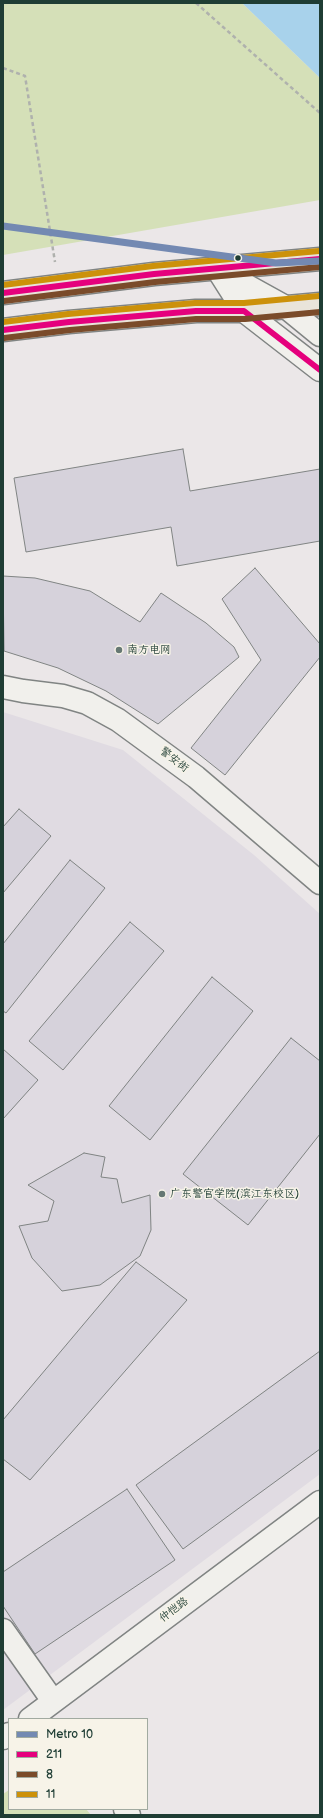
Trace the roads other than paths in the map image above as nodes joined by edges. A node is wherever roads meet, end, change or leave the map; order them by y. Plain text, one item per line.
1 (320, 259) edge
2 (218, 270) junction
3 (3, 293) edge
4 (320, 304) edge
5 (287, 308) junction
6 (244, 311) junction
7 (3, 330) edge
8 (320, 335) edge
9 (320, 370) edge
10 (3, 687) edge
11 (320, 883) edge
12 (320, 1502) edge
13 (3, 1630) edge
14 (53, 1708) edge
15 (32, 1718) edge

1 - 2 main road
2 - 3 main road
2 - 5 street
2 - 6 street
4 - 5 main road
5 - 6 main road
5 - 8 street
6 - 7 main road
6 - 9 street
10 - 11 street, 警安街
12 - 14 street, 仲恺路
13 - 14 street
14 - 15 street, 仲恺路

